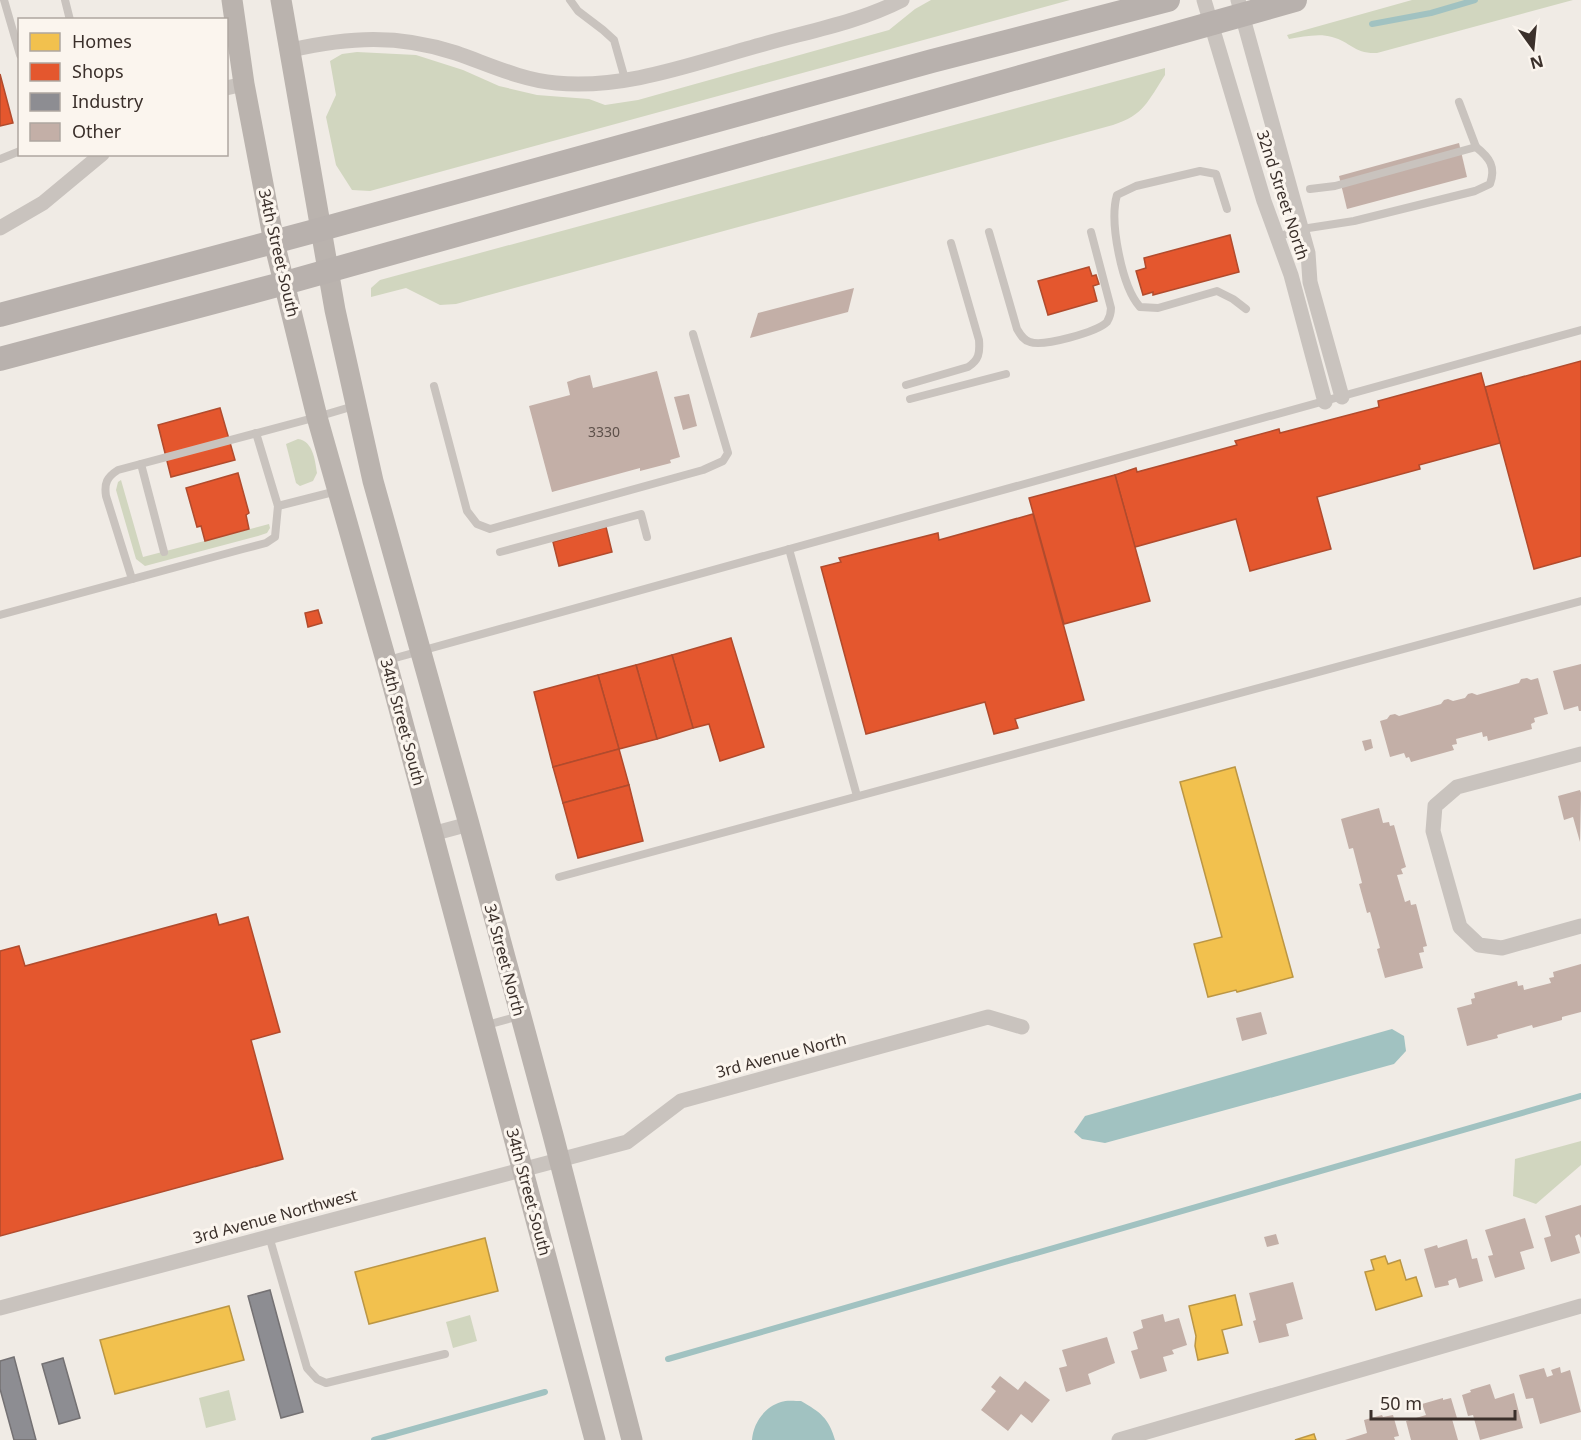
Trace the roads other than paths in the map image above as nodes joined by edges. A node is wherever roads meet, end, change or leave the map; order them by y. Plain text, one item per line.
1 (4, 0) edge
2 (65, 0) edge
3 (232, 0) edge
4 (281, 0) edge
5 (570, 0) edge
6 (902, 0) edge
7 (1168, 0) edge
8 (1204, 0) edge
9 (1295, 0) edge
10 (1240, 7) edge
11 (70, 18) edge
12 (1211, 23) junction
13 (18, 48) edge
14 (291, 50) junction
15 (625, 79) junction
16 (235, 86) edge
17 (1459, 102) dead end
18 (1476, 147) junction
19 (18, 152) edge
20 (100, 156) edge
21 (0, 159) edge
22 (1310, 189) dead end
23 (1227, 209) dead end
24 (0, 228) edge
25 (1302, 229) junction
26 (322, 230) junction
27 (988, 232) dead end
28 (1090, 232) dead end
29 (1277, 237) junction
30 (274, 242) junction
31 (951, 243) dead end
32 (329, 271) junction
33 (285, 283) junction
34 (1246, 309) dead end
35 (0, 315) edge
36 (1581, 330) edge
37 (693, 334) dead end
38 (0, 359) edge
39 (1006, 374) dead end
40 (906, 385) dead end
41 (434, 386) dead end
42 (1342, 397) junction
43 (910, 399) dead end
44 (1325, 402) junction
45 (355, 405) junction
46 (317, 417) junction
47 (256, 433) junction
48 (141, 464) junction
49 (338, 491) junction
50 (278, 506) junction
51 (647, 537) dead end
52 (789, 549) junction
53 (164, 552) dead end
54 (500, 552) dead end
55 (132, 579) junction
56 (1581, 601) edge
57 (0, 615) edge
58 (421, 652) junction
59 (386, 660) junction
60 (1581, 754) edge
61 (857, 796) junction
62 (469, 824) junction
63 (432, 834) junction
64 (559, 877) dead end
65 (1581, 926) edge
66 (520, 1016) junction
67 (484, 1026) junction
68 (1022, 1027) dead end
69 (560, 1159) junction
70 (523, 1169) junction
71 (269, 1236) junction
72 (1581, 1306) edge
73 (0, 1308) edge
74 (445, 1354) dead end
75 (596, 1440) edge
76 (632, 1440) edge
77 (1119, 1440) edge

1 - 13 lane
2 - 11 lane
3 - 16 main road, 34th Street South
4 - 14 main road
5 - 15 lane
6 - 15 street
7 - 26 main road
8 - 12 street, 32nd Street North
9 - 10 main road
10 - 12 main road
10 - 25 street, 32nd Street North
12 - 29 street, 32nd Street North
12 - 32 main road
14 - 15 street
14 - 26 main road
16 - 30 main road, 34th Street South
17 - 18 lane
18 - 22 lane
18 - 25 lane
19 - 21 lane
20 - 24 street
23 - 34 lane
25 - 29 lane
25 - 42 street, 32nd Street North
26 - 30 main road
26 - 32 main road
27 - 28 lane
29 - 44 street, 32nd Street North
30 - 33 main road, 34th Street South
30 - 35 main road
31 - 40 lane
32 - 33 main road
32 - 45 main road
33 - 38 main road
33 - 46 main road, 34th Street South
36 - 42 lane
37 - 41 lane
39 - 43 lane
42 - 44 lane
44 - 52 lane
45 - 46 lane
45 - 58 main road, 34 Street North
46 - 47 lane
46 - 49 main road, 34th Street South
47 - 48 lane
47 - 50 lane
48 - 53 lane
48 - 55 lane
49 - 50 lane
49 - 59 main road, 34th Street South
50 - 55 lane
51 - 54 lane
52 - 58 lane
52 - 61 lane
55 - 57 lane
56 - 61 lane
58 - 59 lane
58 - 62 main road, 34 Street North
59 - 63 main road, 34th Street South
60 - 65 street
61 - 64 lane
62 - 63 street
62 - 66 main road, 34 Street North
63 - 67 main road, 34th Street South
66 - 67 lane
66 - 69 main road, 34 Street North
67 - 70 main road, 34th Street South
68 - 69 street, 3rd Avenue North
69 - 70 street, 3rd Avenue Northwest
69 - 76 main road, 34 Street North
70 - 71 street, 3rd Avenue Northwest
70 - 75 main road, 34th Street South
71 - 73 street, 3rd Avenue Northwest
71 - 74 lane
72 - 77 street

